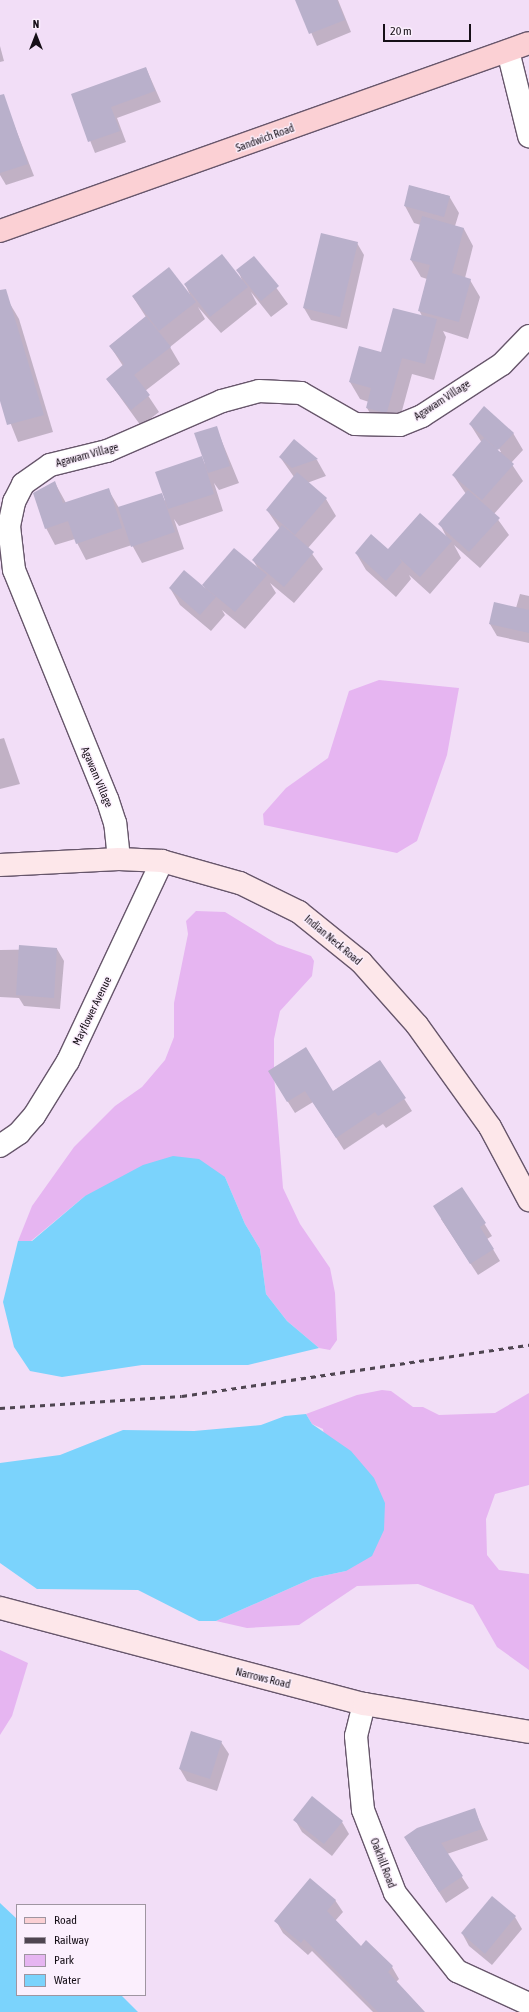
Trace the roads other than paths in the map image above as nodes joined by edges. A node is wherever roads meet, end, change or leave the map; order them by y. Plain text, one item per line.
1 (529, 44) edge
2 (508, 51) junction
3 (529, 136) edge
4 (0, 231) edge
5 (529, 336) edge
6 (119, 859) junction
7 (162, 861) junction
8 (0, 865) edge
9 (0, 1146) edge
10 (529, 1200) edge
11 (0, 1608) edge
12 (364, 1704) junction
13 (529, 1732) edge
14 (529, 2004) edge

1 - 2 main road, Sandwich Road
2 - 3 street
2 - 4 main road, Sandwich Road
5 - 6 street, Agawam Village
6 - 7 street, Indian Neck Road
6 - 8 street, Indian Neck Road
7 - 9 street, Mayflower Avenue
7 - 10 street, Indian Neck Road
11 - 12 street, Narrows Road
12 - 13 street, Narrows Road
12 - 14 street, Oakhill Road

